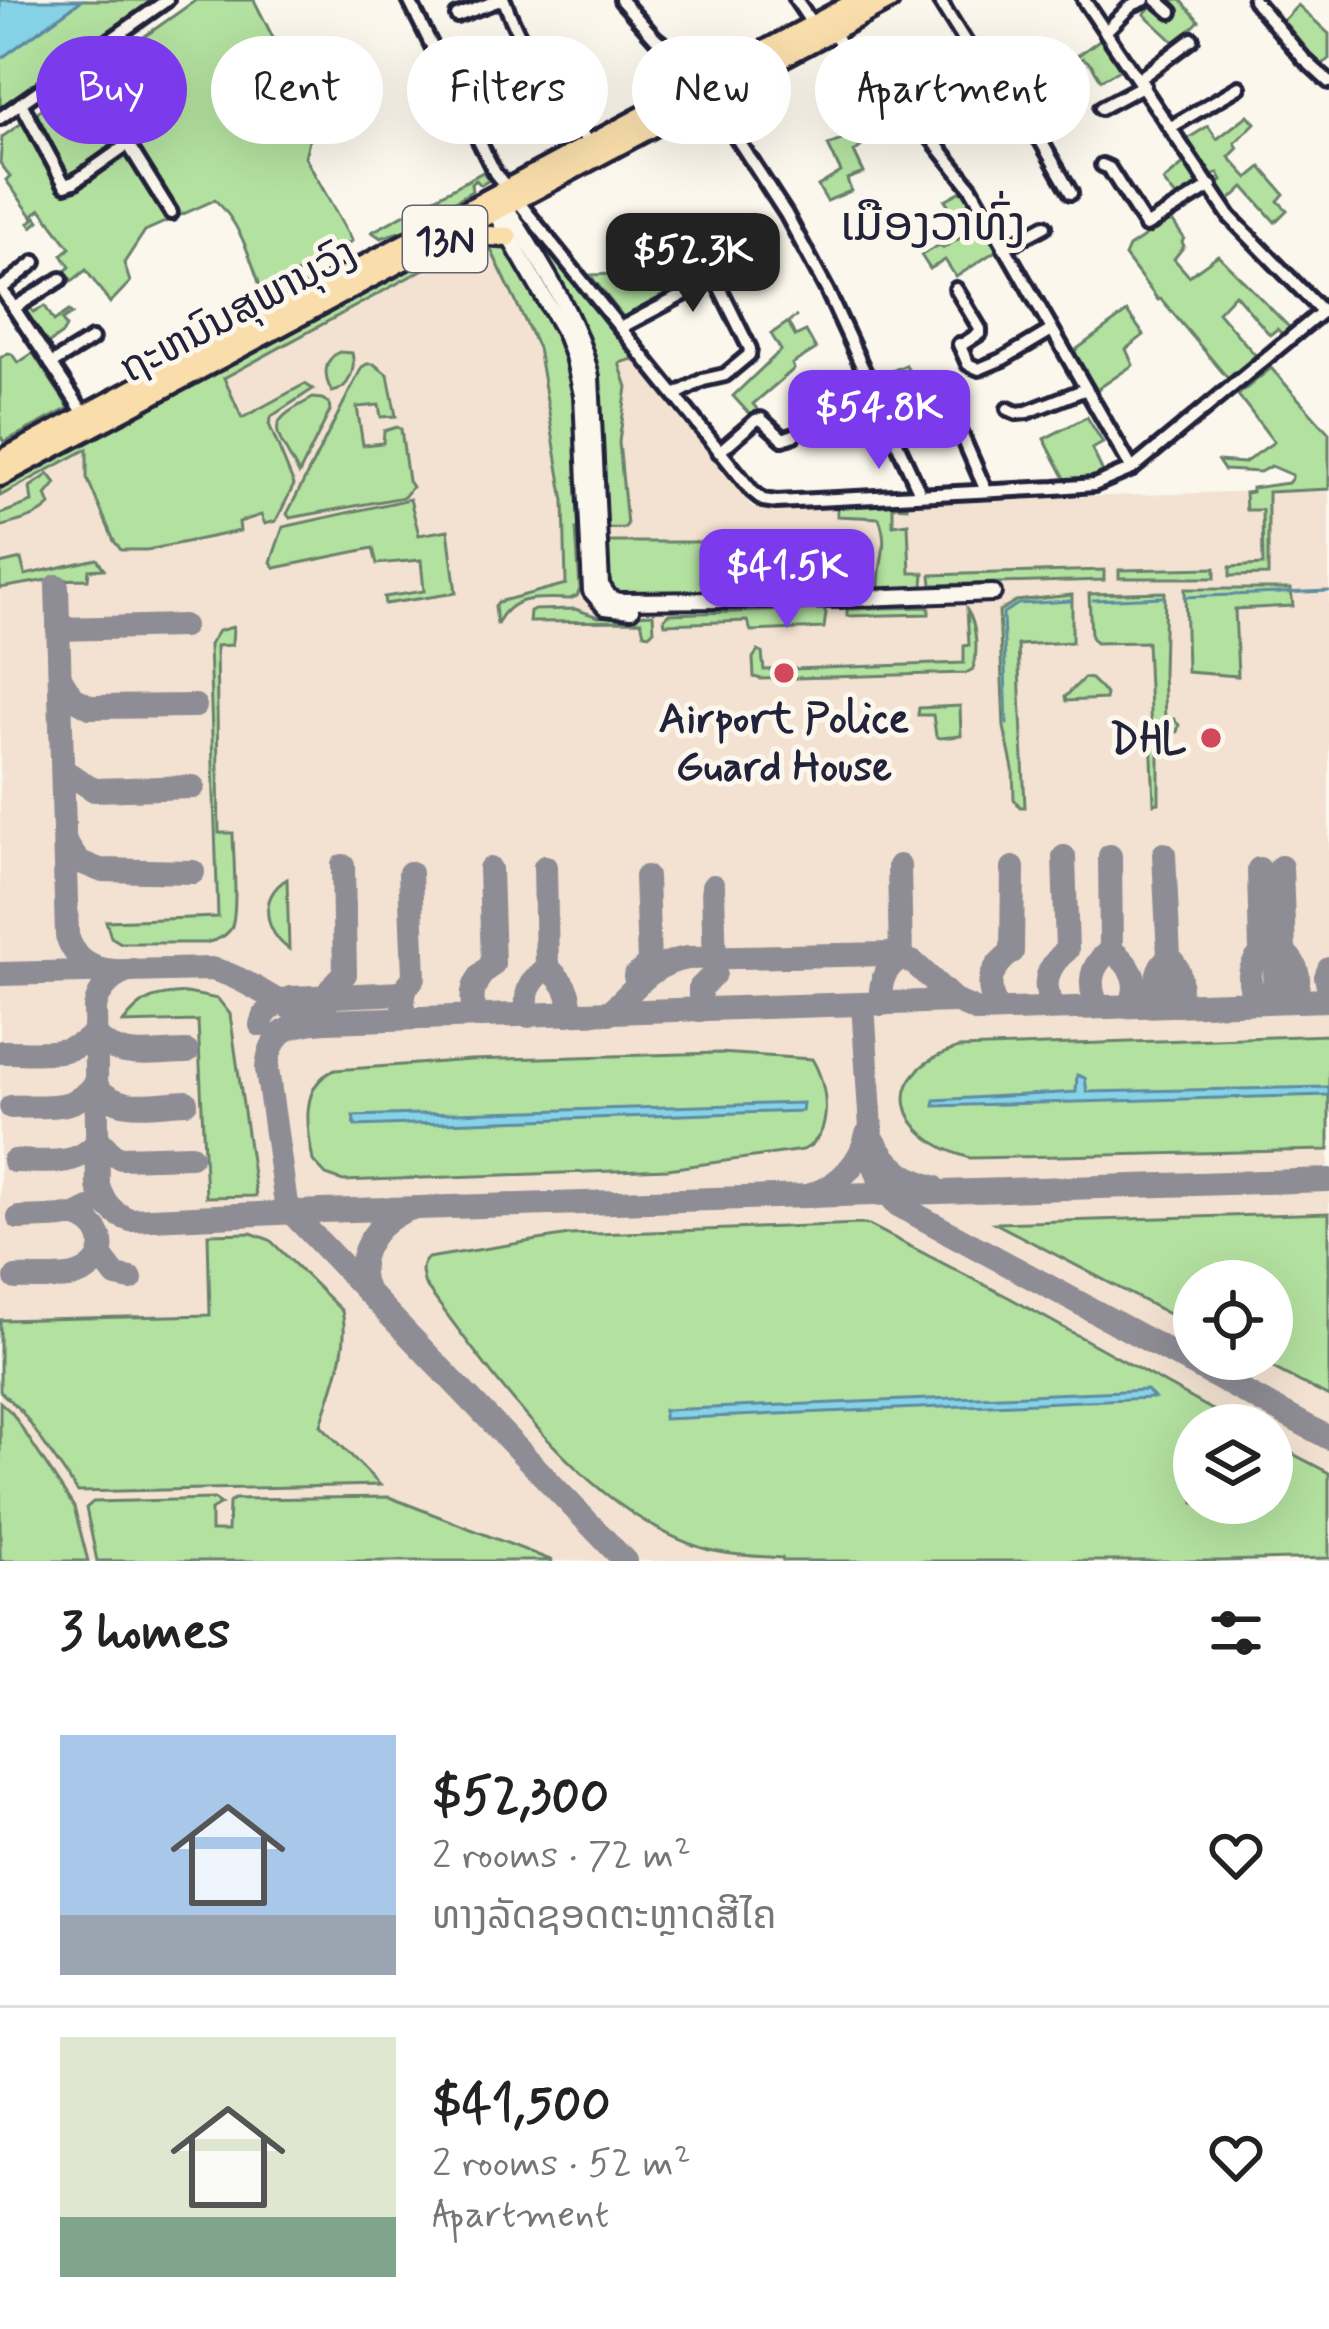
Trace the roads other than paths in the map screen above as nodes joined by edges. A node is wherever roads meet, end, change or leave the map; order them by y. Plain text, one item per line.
1 (167, 0) edge
2 (409, 0) edge
3 (502, 0) edge
4 (621, 0) edge
5 (796, 0) edge
6 (860, 0) edge
7 (889, 0) edge
8 (939, 0) edge
9 (1084, 0) edge
10 (1144, 0) edge
11 (1157, 0) edge
12 (1254, 0) edge
13 (1171, 12) dead end
14 (457, 16) dead end
15 (823, 28) junction
16 (1106, 31) junction
17 (654, 36) edge
18 (830, 36) edge
19 (962, 36) edge
20 (1192, 39) dead end
21 (791, 45) edge
22 (791, 49) edge
23 (1142, 82) junction
24 (1329, 82) edge
25 (1238, 87) dead end
26 (21, 103) junction
27 (1101, 107) dead end
28 (0, 118) edge
29 (632, 125) edge
30 (1172, 127) junction
31 (632, 130) edge
32 (739, 144) edge
33 (937, 144) edge
34 (1043, 144) edge
35 (590, 145) junction
36 (1102, 165) dead end
37 (1210, 186) junction
38 (1070, 193) dead end
39 (502, 200) junction
40 (171, 213) dead end
41 (1045, 226) dead end
42 (508, 237) junction
43 (1004, 248) junction
44 (35, 262) dead end
45 (375, 277) junction
46 (61, 279) dead end
47 (0, 288) edge
48 (956, 289) dead end
49 (14, 308) junction
50 (1326, 309) edge
51 (562, 315) junction
52 (622, 327) junction
53 (1052, 329) junction
54 (92, 338) dead end
55 (51, 364) junction
56 (1086, 389) junction
57 (675, 395) junction
58 (1008, 409) dead end
59 (85, 416) junction
60 (957, 424) dead end
61 (794, 435) dead end
62 (719, 452) junction
63 (0, 461) edge
64 (1132, 469) junction
65 (0, 476) edge
66 (986, 491) junction
67 (920, 493) junction
68 (993, 593) dead end

1 - 26 street
2 - 39 street
3 - 14 street
3 - 35 street
4 - 17 street
5 - 15 street
6 - 15 highway, ຖະຫນົນສຸພານຸວົງ / 13N
7 - 15 highway, ຖະຫນົນສຸພານຸວົງ / 13N
8 - 19 street
9 - 16 street
10 - 16 street
11 - 13 street
12 - 24 street
15 - 18 street
15 - 21 highway, ຖະຫນົນສຸພານຸວົງ / 13N
15 - 22 highway, ຖະຫນົນສຸພານຸວົງ / 13N
16 - 23 street
20 - 23 street
23 - 27 street
23 - 30 street
25 - 30 street
26 - 28 street
26 - 40 street
29 - 35 highway, ຖະຫນົນສຸພານຸວົງ / 13N
30 - 37 street
31 - 39 highway, ຖະຫນົນສຸພານຸວົງ / 13N
32 - 67 street
33 - 43 street
34 - 38 street
35 - 39 highway, ຖະຫນົນສຸພານຸວົງ / 13N
36 - 37 street
37 - 50 street
39 - 42 street
39 - 45 highway, ຖະຫນົນສຸພານຸວົງ / 13N
39 - 51 street
39 - 52 street
39 - 59 highway, ຖະຫນົນສຸພານຸວົງ / 13N
41 - 43 street
42 - 45 highway
42 - 51 street
43 - 53 street
44 - 47 street
45 - 65 highway, ຖະຫນົນສຸພານຸວົງ / 13N
46 - 49 street
47 - 49 street
48 - 53 street
49 - 55 street
50 - 64 street
51 - 68 street
52 - 57 street
52 - 57 street
53 - 56 street
54 - 55 street
55 - 59 street
56 - 58 street
56 - 64 street
57 - 62 street
59 - 63 highway, ຖະຫນົນສຸພານຸວົງ / 13N
60 - 66 street
61 - 62 street
62 - 67 street
64 - 66 street
66 - 67 street

